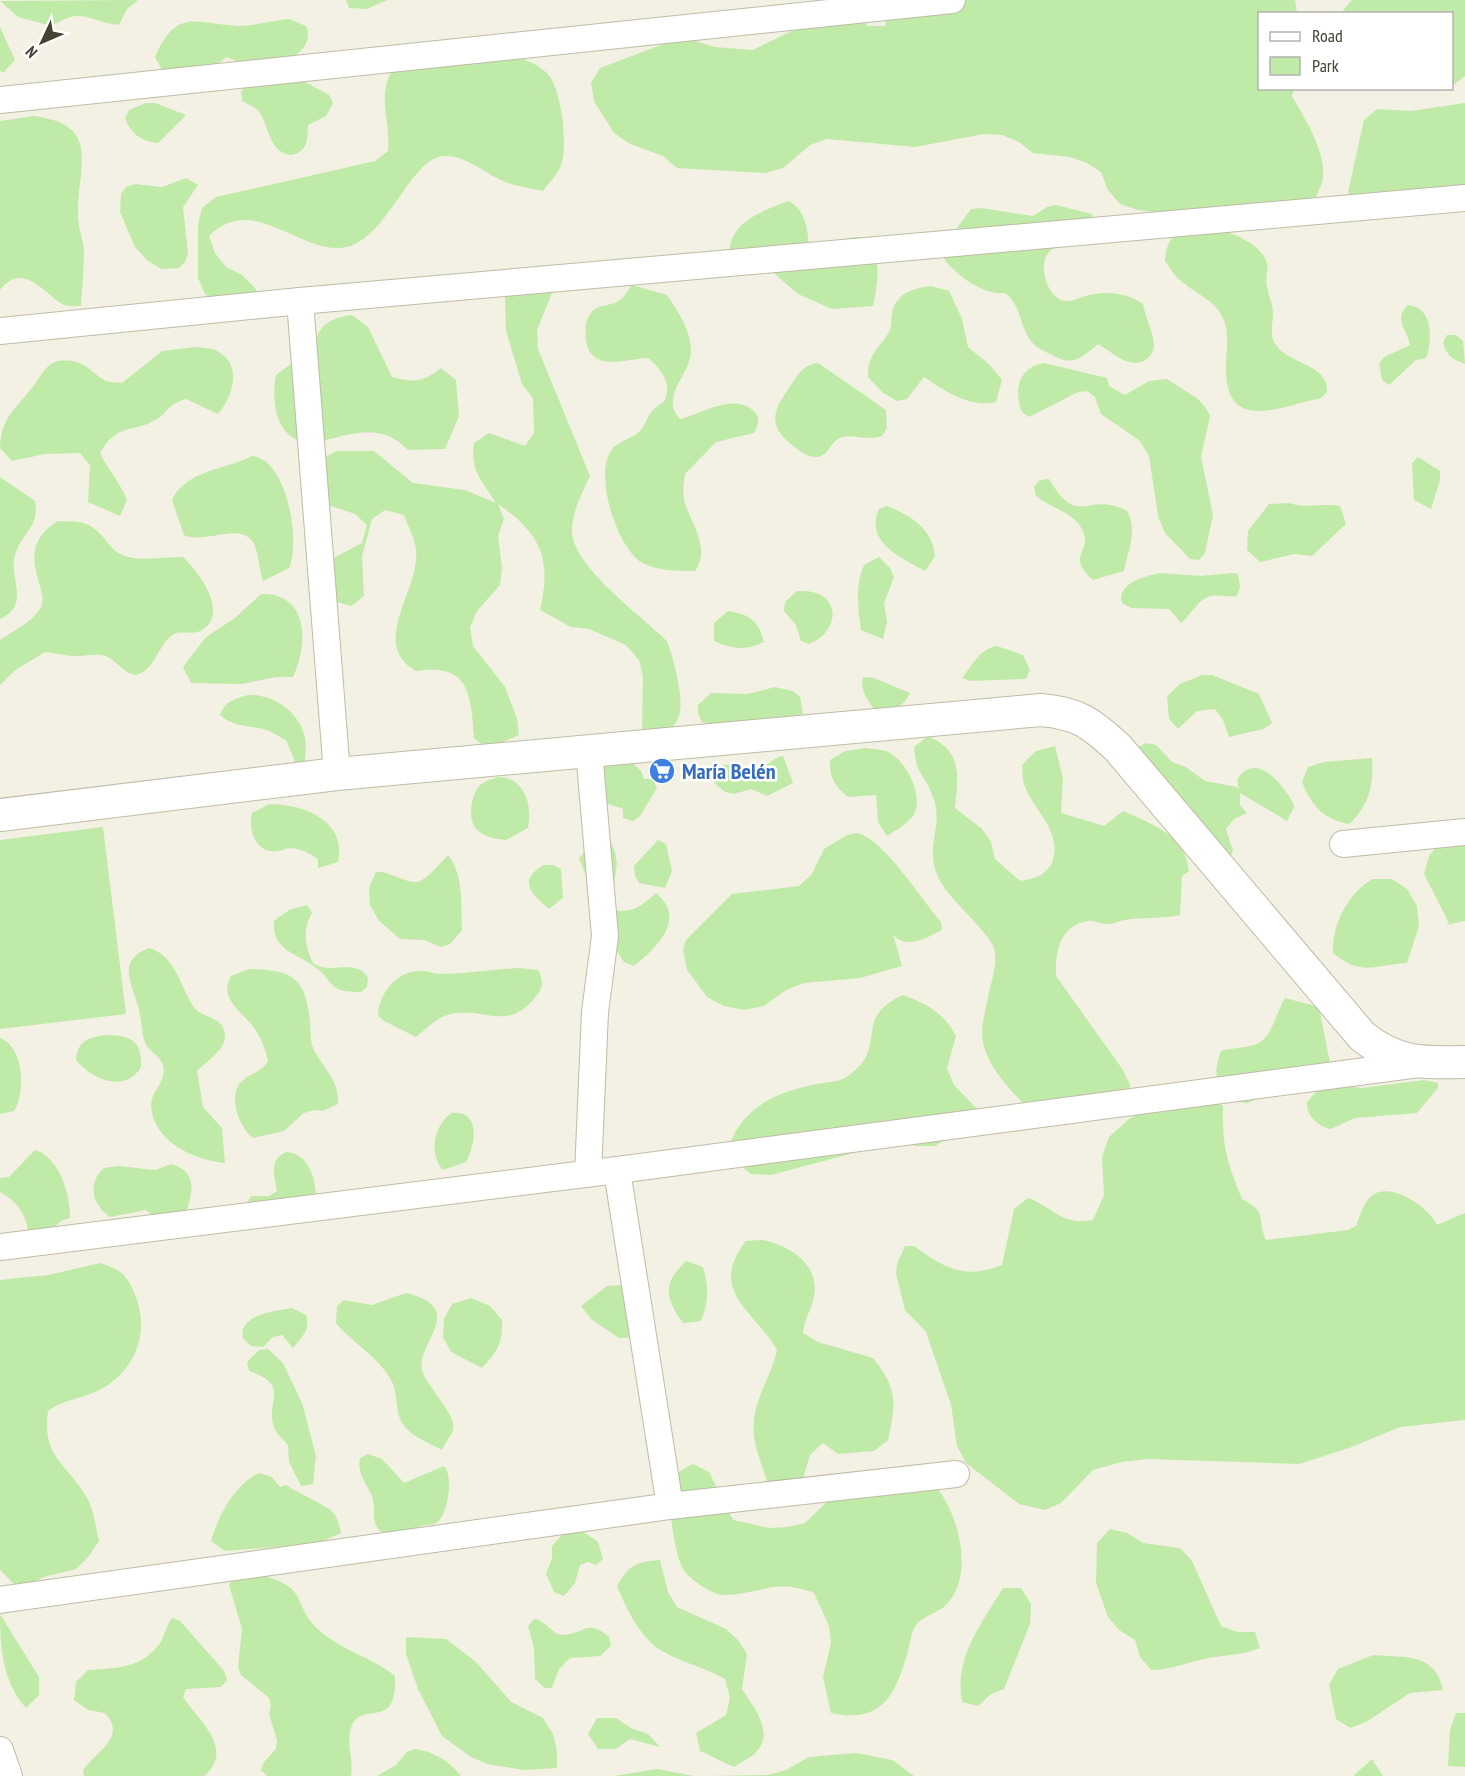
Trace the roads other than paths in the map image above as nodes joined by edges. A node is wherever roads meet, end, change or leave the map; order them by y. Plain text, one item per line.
1 (951, 0) edge
2 (0, 100) edge
3 (1465, 198) edge
4 (300, 300) junction
5 (0, 331) edge
6 (589, 751) junction
7 (337, 774) junction
8 (0, 815) edge
9 (1465, 832) edge
10 (1343, 844) dead end
11 (1465, 1062) edge
12 (1422, 1063) junction
13 (617, 1171) junction
14 (588, 1174) junction
15 (0, 1247) edge
16 (956, 1474) dead end
17 (670, 1506) junction
18 (0, 1600) edge
19 (0, 1750) edge
20 (9, 1776) edge

1 - 2 street
3 - 4 street
4 - 5 street
4 - 7 street
6 - 7 street
6 - 12 street
6 - 14 street
7 - 8 street
9 - 10 street
11 - 12 street
12 - 13 street
13 - 14 street
13 - 17 street
14 - 15 street
16 - 17 street
17 - 18 street
19 - 20 street

